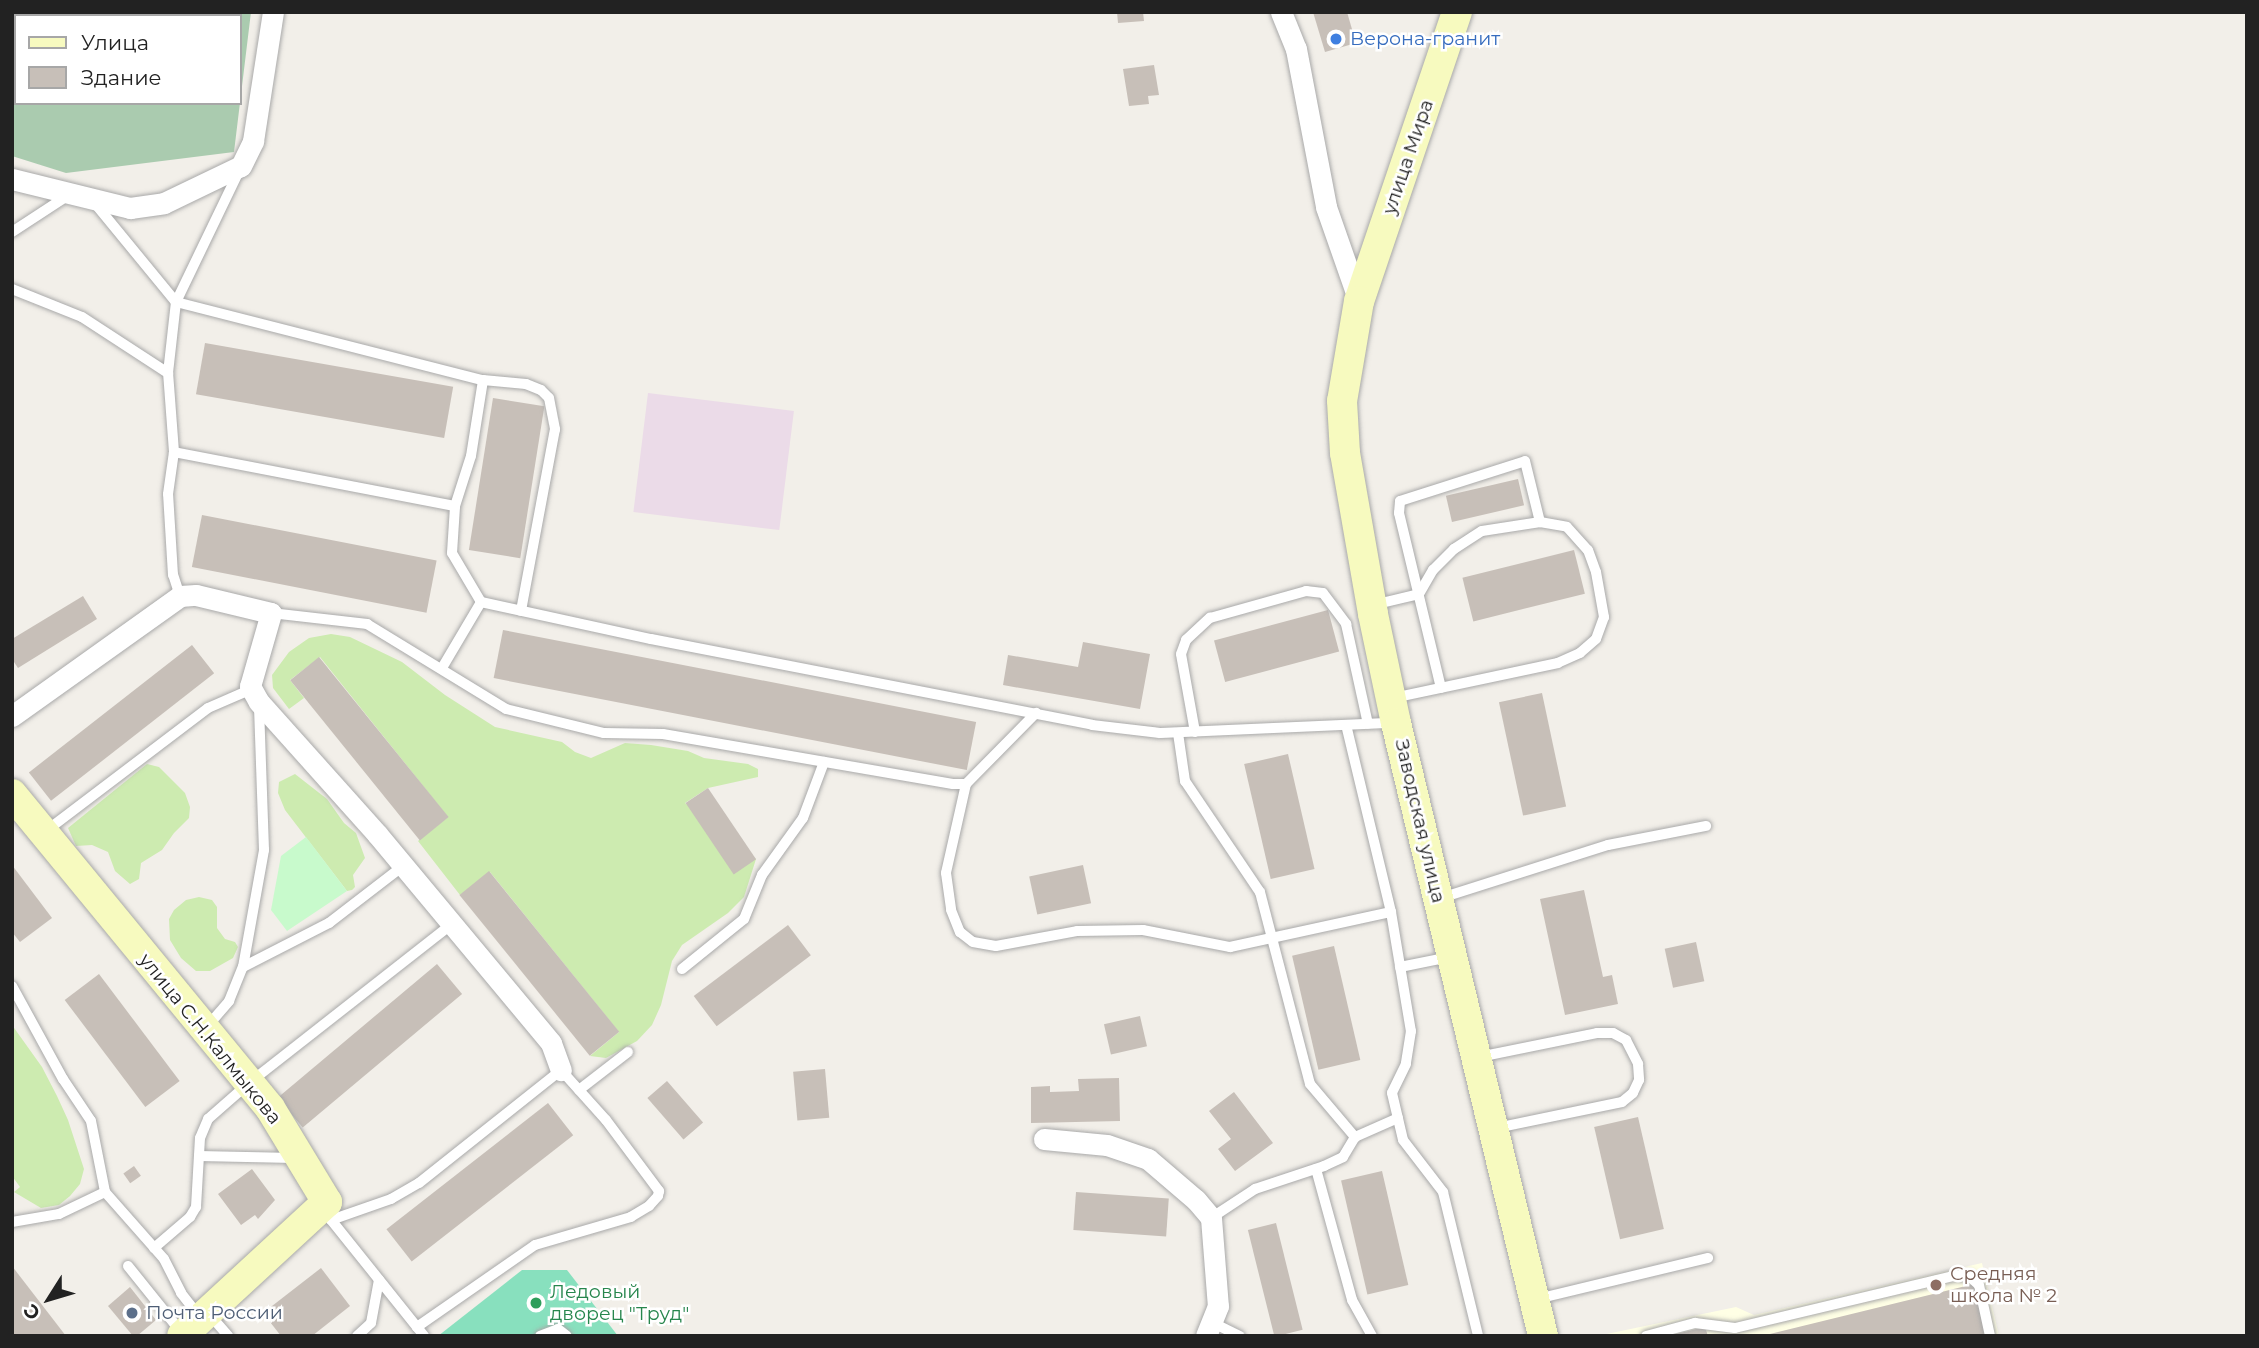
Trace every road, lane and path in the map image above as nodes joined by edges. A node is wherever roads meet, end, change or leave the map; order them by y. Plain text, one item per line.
1 (273, 12) edge
2 (1281, 12) edge
3 (1457, 12) edge
4 (241, 166) junction
5 (12, 179) edge
6 (70, 194) junction
7 (92, 200) junction
8 (12, 232) edge
9 (12, 289) edge
10 (1359, 301) junction
11 (176, 302) junction
12 (168, 373) junction
13 (483, 380) junction
14 (174, 452) junction
15 (455, 506) junction
16 (1540, 522) junction
17 (1419, 594) junction
18 (180, 596) junction
19 (481, 602) junction
20 (1371, 606) junction
21 (521, 611) junction
22 (271, 613) junction
23 (442, 668) junction
24 (1441, 688) junction
25 (255, 695) junction
26 (1036, 713) junction
27 (1385, 715) junction
28 (12, 716) edge
29 (1346, 725) junction
30 (1195, 732) junction
31 (1178, 733) junction
32 (824, 762) junction
33 (966, 785) junction
34 (12, 794) edge
35 (1706, 826) dead end
36 (44, 833) junction
37 (403, 866) junction
38 (1439, 899) junction
39 (1391, 912) junction
40 (452, 925) junction
41 (1272, 937) junction
42 (1452, 957) junction
43 (243, 967) junction
44 (1400, 967) junction
45 (682, 969) dead end
46 (12, 986) edge
47 (204, 1030) junction
48 (628, 1052) dead end
49 (1476, 1058) junction
50 (561, 1070) junction
51 (249, 1083) junction
52 (579, 1090) junction
53 (1398, 1118) junction
54 (1493, 1129) junction
55 (1355, 1138) junction
56 (1044, 1139) dead end
57 (199, 1156) junction
58 (300, 1158) junction
59 (1316, 1168) junction
60 (105, 1192) junction
61 (327, 1214) junction
62 (1211, 1218) junction
63 (12, 1222) edge
64 (154, 1248) junction
65 (1708, 1258) dead end
66 (128, 1266) dead end
67 (379, 1280) junction
68 (1534, 1299) junction
69 (194, 1325) edge
70 (1209, 1329) edge
71 (421, 1332) edge
72 (228, 1336) edge
73 (357, 1336) edge
74 (541, 1336) edge
75 (567, 1336) edge
76 (1240, 1336) edge
77 (1372, 1336) edge
78 (1478, 1336) edge
79 (1543, 1336) edge
80 (1646, 1336) edge
81 (1990, 1336) edge

1 - 4 street
2 - 10 street
3 - 10 street, улица Мира
4 - 7 street
4 - 11 lane
5 - 6 street
6 - 7 street
6 - 8 lane
7 - 11 lane
9 - 12 lane
10 - 20 street, Заводская улица
11 - 12 lane
11 - 13 lane
12 - 14 lane
13 - 15 lane
13 - 21 lane
14 - 15 lane
14 - 18 lane
15 - 19 lane
16 - 17 lane
16 - 17 lane
16 - 24 lane
17 - 20 lane
17 - 24 lane
18 - 22 street
18 - 28 street
19 - 21 lane
19 - 23 lane
20 - 27 street, Заводская улица
21 - 26 lane
22 - 23 lane
22 - 25 street
23 - 32 lane
24 - 27 lane
25 - 36 lane
25 - 37 street
25 - 43 lane
26 - 31 lane
26 - 33 lane
27 - 29 lane
27 - 30 lane
27 - 38 street, Заводская улица
29 - 30 lane
29 - 39 lane
30 - 31 lane
31 - 41 lane
32 - 33 lane
32 - 45 lane
33 - 41 lane
34 - 36 street, улица С.Н.Калмыкова
35 - 38 lane
36 - 47 street, улица С.Н.Калмыкова
37 - 40 street
37 - 43 lane
38 - 42 street, Заводская улица
39 - 41 lane
39 - 44 lane
40 - 50 street
40 - 51 lane
41 - 55 lane
42 - 44 lane
42 - 49 street, Заводская улица
43 - 47 lane
44 - 53 lane
46 - 60 lane
47 - 51 street, улица С.Н.Калмыкова
48 - 52 lane
49 - 54 street, Заводская улица
49 - 54 lane
50 - 52 lane
50 - 61 lane
51 - 57 lane
51 - 58 street, улица С.Н.Калмыкова
52 - 71 lane
53 - 55 lane
53 - 78 lane
54 - 68 street, Заводская улица
55 - 59 lane
56 - 62 street
57 - 58 lane
57 - 64 lane
58 - 61 street, улица С.Н.Калмыкова
59 - 62 lane
59 - 77 lane
60 - 63 lane
60 - 64 lane
61 - 67 lane
61 - 69 street
62 - 70 street
64 - 69 lane
65 - 68 lane
66 - 69 lane
67 - 71 lane
67 - 73 lane
68 - 79 street, Заводская улица
69 - 72 lane
70 - 76 lane
74 - 75 lane
80 - 81 lane

